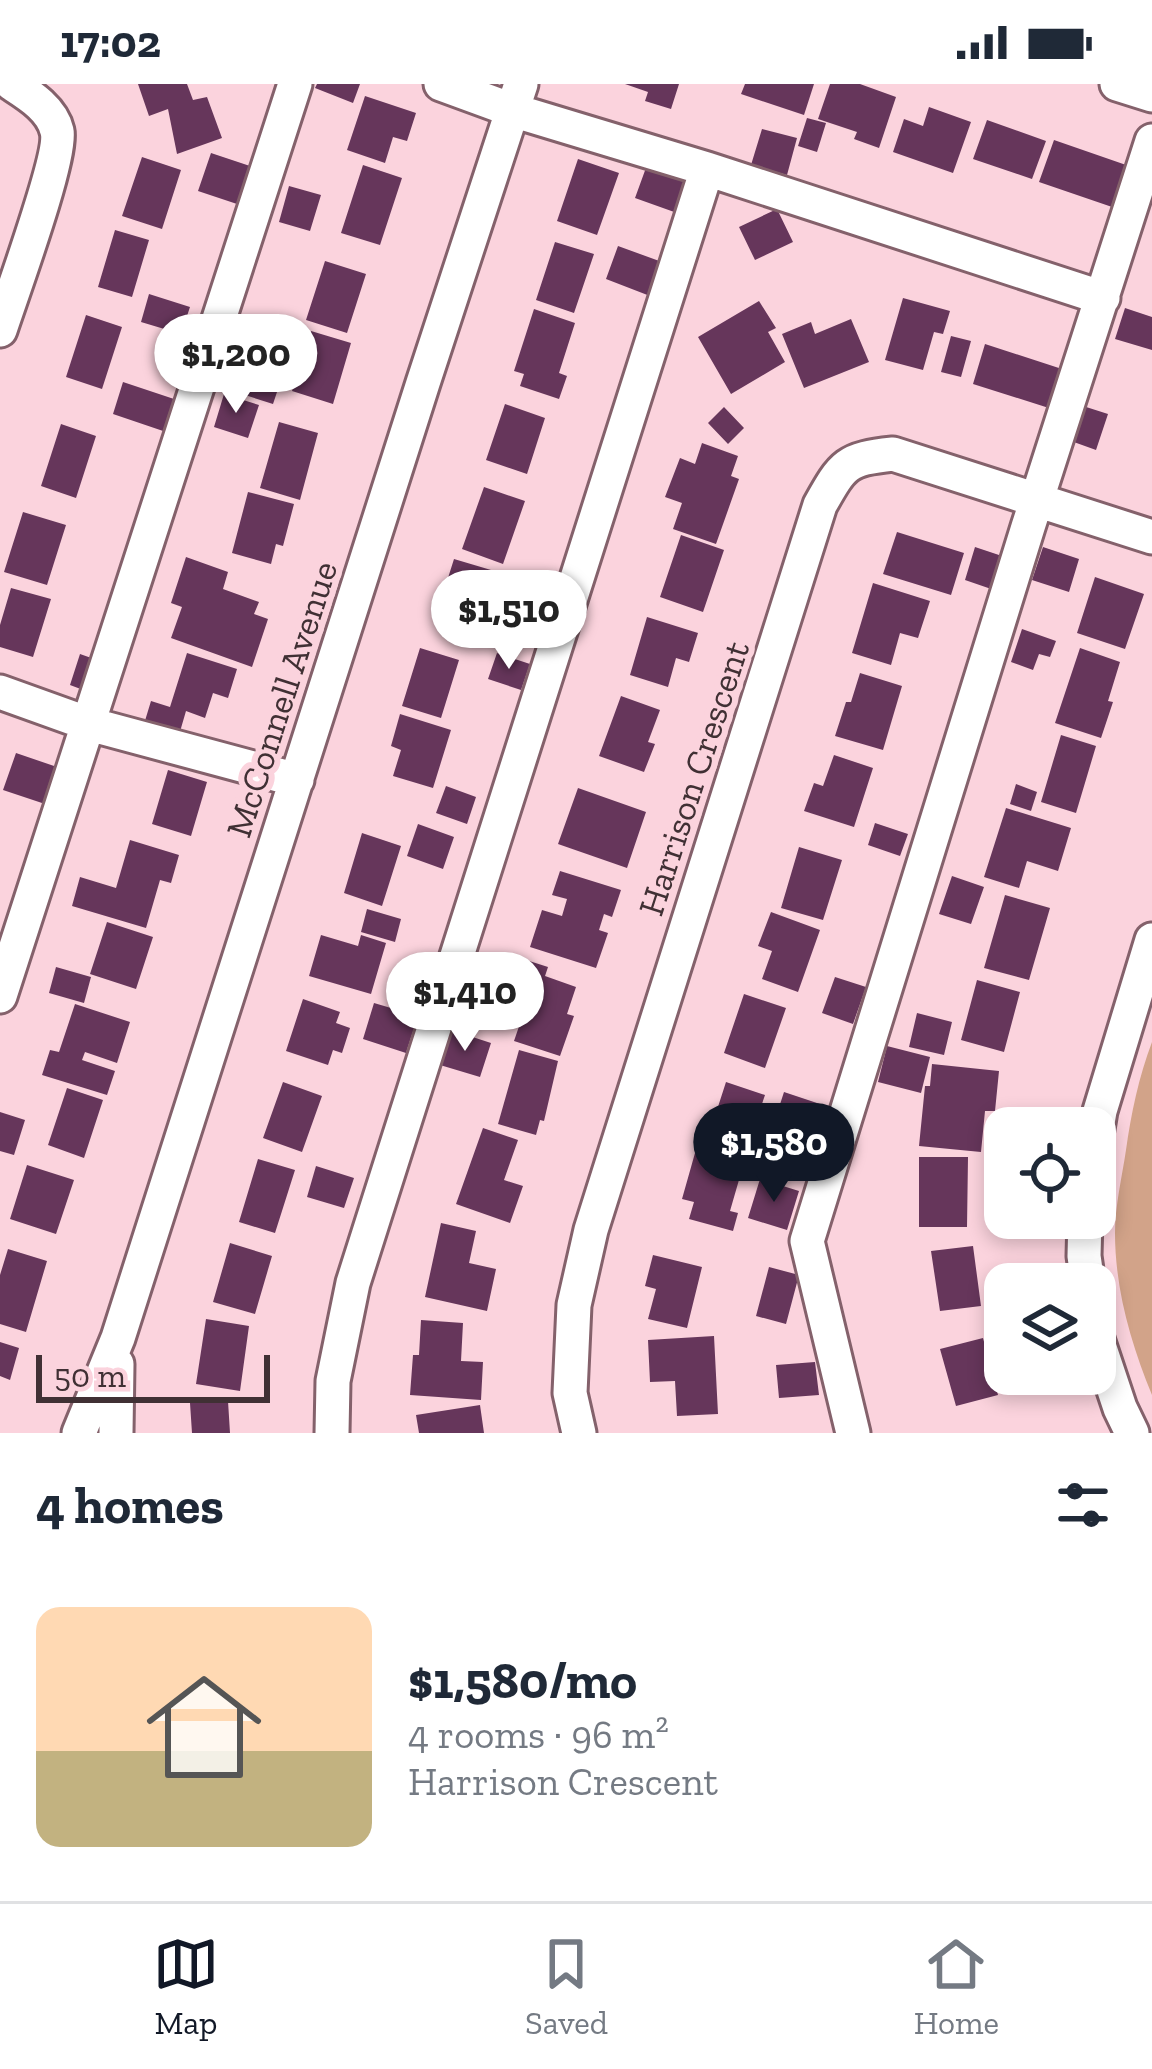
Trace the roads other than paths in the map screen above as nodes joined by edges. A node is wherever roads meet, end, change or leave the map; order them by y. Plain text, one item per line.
1 (13, 84) edge
2 (295, 84) edge
3 (441, 84) edge
4 (1117, 84) edge
5 (1152, 95) edge
6 (516, 97) edge
7 (1152, 141) edge
8 (707, 169) junction
9 (1102, 298) junction
10 (0, 330) edge
11 (1037, 498) junction
12 (1152, 537) edge
13 (0, 692) edge
14 (89, 724) junction
15 (297, 779) junction
16 (1152, 940) edge
17 (0, 996) edge
18 (1101, 1107) edge
19 (118, 1338) junction
20 (1116, 1395) edge
21 (79, 1433) edge
22 (116, 1433) edge
23 (332, 1433) edge
24 (579, 1433) edge
25 (853, 1433) edge
26 (1132, 1433) edge

1 - 10 street
2 - 14 street
3 - 6 street
4 - 5 street
6 - 8 street
6 - 15 street, McConnell Avenue
7 - 9 street
8 - 9 street
8 - 23 street
9 - 11 street
11 - 12 street, Harrison Crescent
11 - 24 street, Harrison Crescent
11 - 25 street
13 - 14 street
14 - 15 street
14 - 17 street
15 - 19 street, McConnell Avenue
16 - 18 street
19 - 21 street, McConnell Avenue
19 - 22 street, McConnell Avenue
20 - 26 street

